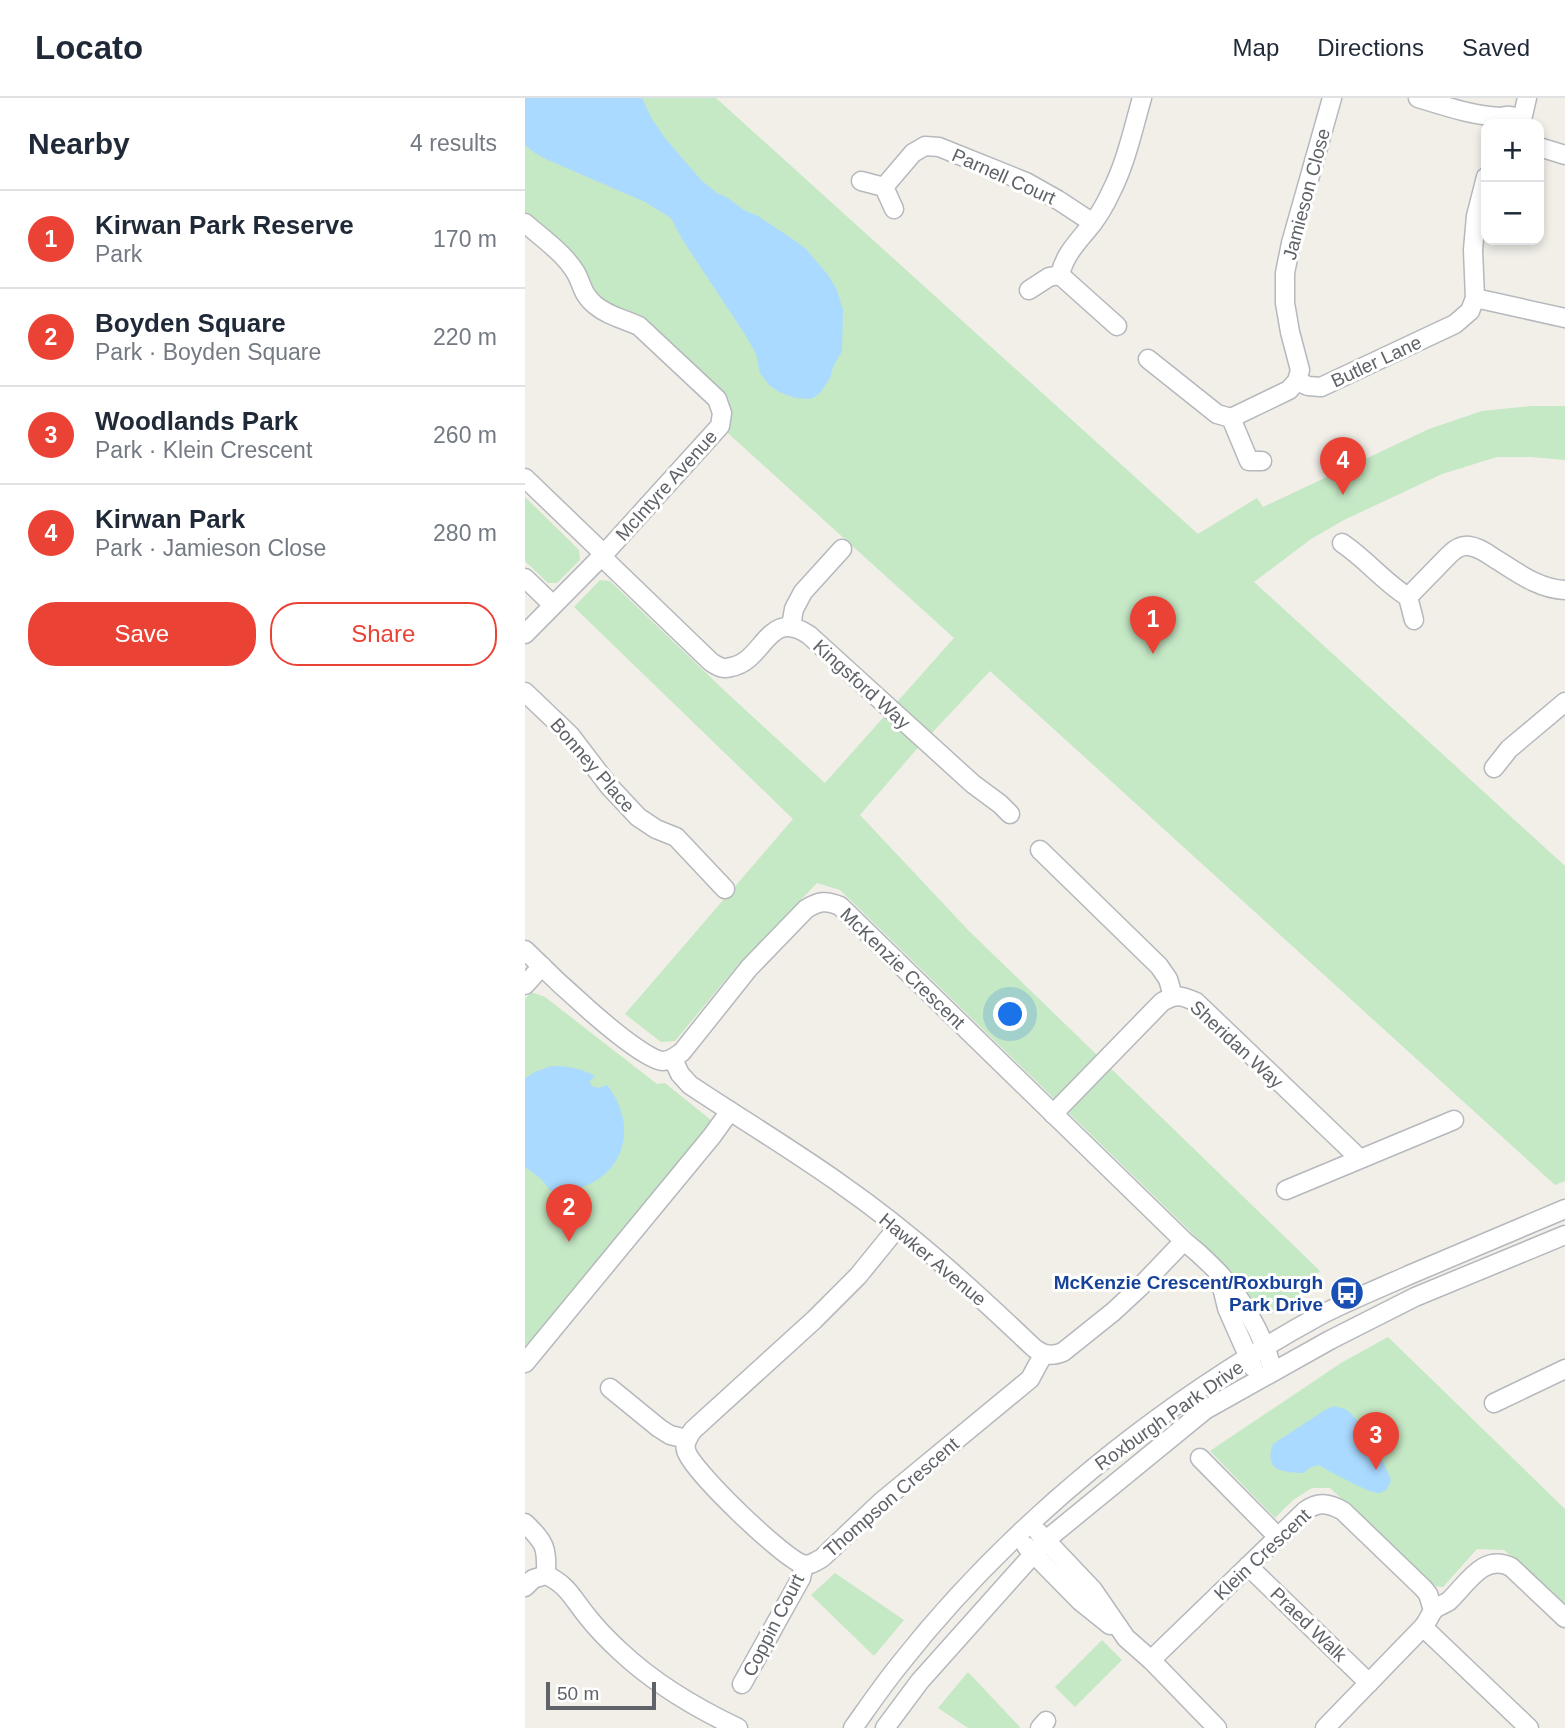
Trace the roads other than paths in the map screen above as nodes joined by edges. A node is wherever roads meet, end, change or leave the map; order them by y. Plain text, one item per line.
1 (1142, 98) edge
2 (1332, 98) edge
3 (1418, 98) edge
4 (1525, 98) edge
5 (1493, 119) edge
6 (1508, 119) edge
7 (861, 181) dead end
8 (1485, 182) edge
9 (884, 187) junction
10 (894, 209) dead end
11 (525, 223) edge
12 (1093, 223) junction
13 (1061, 275) junction
14 (1029, 290) dead end
15 (1475, 298) junction
16 (1565, 318) edge
17 (1117, 326) dead end
18 (1148, 359) dead end
19 (1297, 381) junction
20 (1231, 418) junction
21 (1262, 461) dead end
22 (525, 478) edge
23 (1342, 543) dead end
24 (842, 549) dead end
25 (602, 555) junction
26 (525, 578) edge
27 (1565, 590) edge
28 (1408, 597) junction
29 (553, 605) junction
30 (1414, 620) dead end
31 (791, 626) junction
32 (525, 634) edge
33 (525, 692) edge
34 (1565, 702) edge
35 (1494, 768) dead end
36 (1010, 814) dead end
37 (1040, 850) dead end
38 (725, 889) dead end
39 (525, 950) edge
40 (542, 967) junction
41 (525, 985) edge
42 (1173, 996) junction
43 (673, 1059) junction
44 (730, 1111) junction
45 (1053, 1114) junction
46 (1454, 1120) dead end
47 (1359, 1158) junction
48 (1286, 1189) dead end
49 (1565, 1209) edge
50 (897, 1228) junction
51 (1565, 1236) edge
52 (1184, 1241) junction
53 (1213, 1267) junction
54 (1266, 1347) junction
55 (1043, 1355) junction
56 (1248, 1358) junction
57 (525, 1363) edge
58 (1565, 1369) edge
59 (1266, 1376) junction
60 (610, 1388) dead end
61 (1494, 1403) dead end
62 (687, 1439) junction
63 (1200, 1458) dead end
64 (525, 1523) edge
65 (1023, 1530) junction
66 (1278, 1537) junction
67 (1040, 1547) junction
68 (804, 1564) junction
69 (1248, 1566) junction
70 (547, 1575) junction
71 (525, 1587) edge
72 (1433, 1610) junction
73 (1565, 1618) edge
74 (1423, 1628) junction
75 (1151, 1660) junction
76 (1369, 1683) junction
77 (742, 1684) dead end
78 (721, 1723) edge
79 (738, 1728) edge
80 (853, 1728) edge
81 (885, 1728) edge
82 (1217, 1728) edge
83 (1325, 1728) edge
84 (1529, 1728) edge

1 - 12 street
2 - 19 street, Jamieson Close
3 - 5 street
4 - 6 street
7 - 9 street
8 - 15 street
9 - 10 street
9 - 12 street, Parnell Court
11 - 25 street, McIntyre Avenue
12 - 13 street
13 - 14 street
13 - 17 street
15 - 16 street
15 - 19 street, Butler Lane
18 - 20 street
19 - 20 street
20 - 21 street
22 - 25 street
23 - 28 street
24 - 31 street
25 - 29 street, McIntyre Avenue
25 - 31 street
26 - 29 street
27 - 28 street
28 - 30 street
29 - 32 street, McIntyre Avenue
31 - 36 street, Kingsford Way
33 - 38 street, Bonney Place
34 - 35 street
37 - 42 street
39 - 40 street
40 - 41 street
40 - 43 street
42 - 45 street, Sheridan Way
42 - 47 street, Sheridan Way
43 - 44 street, Hawker Avenue
43 - 45 street, McKenzie Crescent
44 - 50 street, Hawker Avenue
44 - 57 street
45 - 52 street, McKenzie Crescent
46 - 47 street
47 - 48 street
49 - 54 street, Roxburgh Park Drive
50 - 55 street, Hawker Avenue
50 - 62 street
51 - 59 street, Roxburgh Park Drive
52 - 53 street, McKenzie Crescent
52 - 55 street
53 - 54 street, McKenzie Crescent
53 - 56 street, McKenzie Crescent
54 - 56 street, Roxburgh Park Drive
54 - 59 street, McKenzie Crescent
55 - 68 street, Thompson Crescent
56 - 59 street, McKenzie Crescent
56 - 65 street, Roxburgh Park Drive
58 - 61 street
59 - 67 street, Roxburgh Park Drive
60 - 62 street
62 - 68 street, Thompson Crescent
63 - 66 street
64 - 70 street
65 - 67 street
65 - 80 street, Roxburgh Park Drive
66 - 69 street, Klein Crescent
66 - 72 street, Klein Crescent
67 - 75 street
67 - 81 street, Roxburgh Park Drive
68 - 77 street, Coppin Court
69 - 75 street, Klein Crescent
69 - 76 street, Praed Walk
70 - 71 street
70 - 78 street
72 - 73 street
72 - 74 street
74 - 76 street
74 - 84 street
75 - 82 street
76 - 83 street
78 - 79 street

